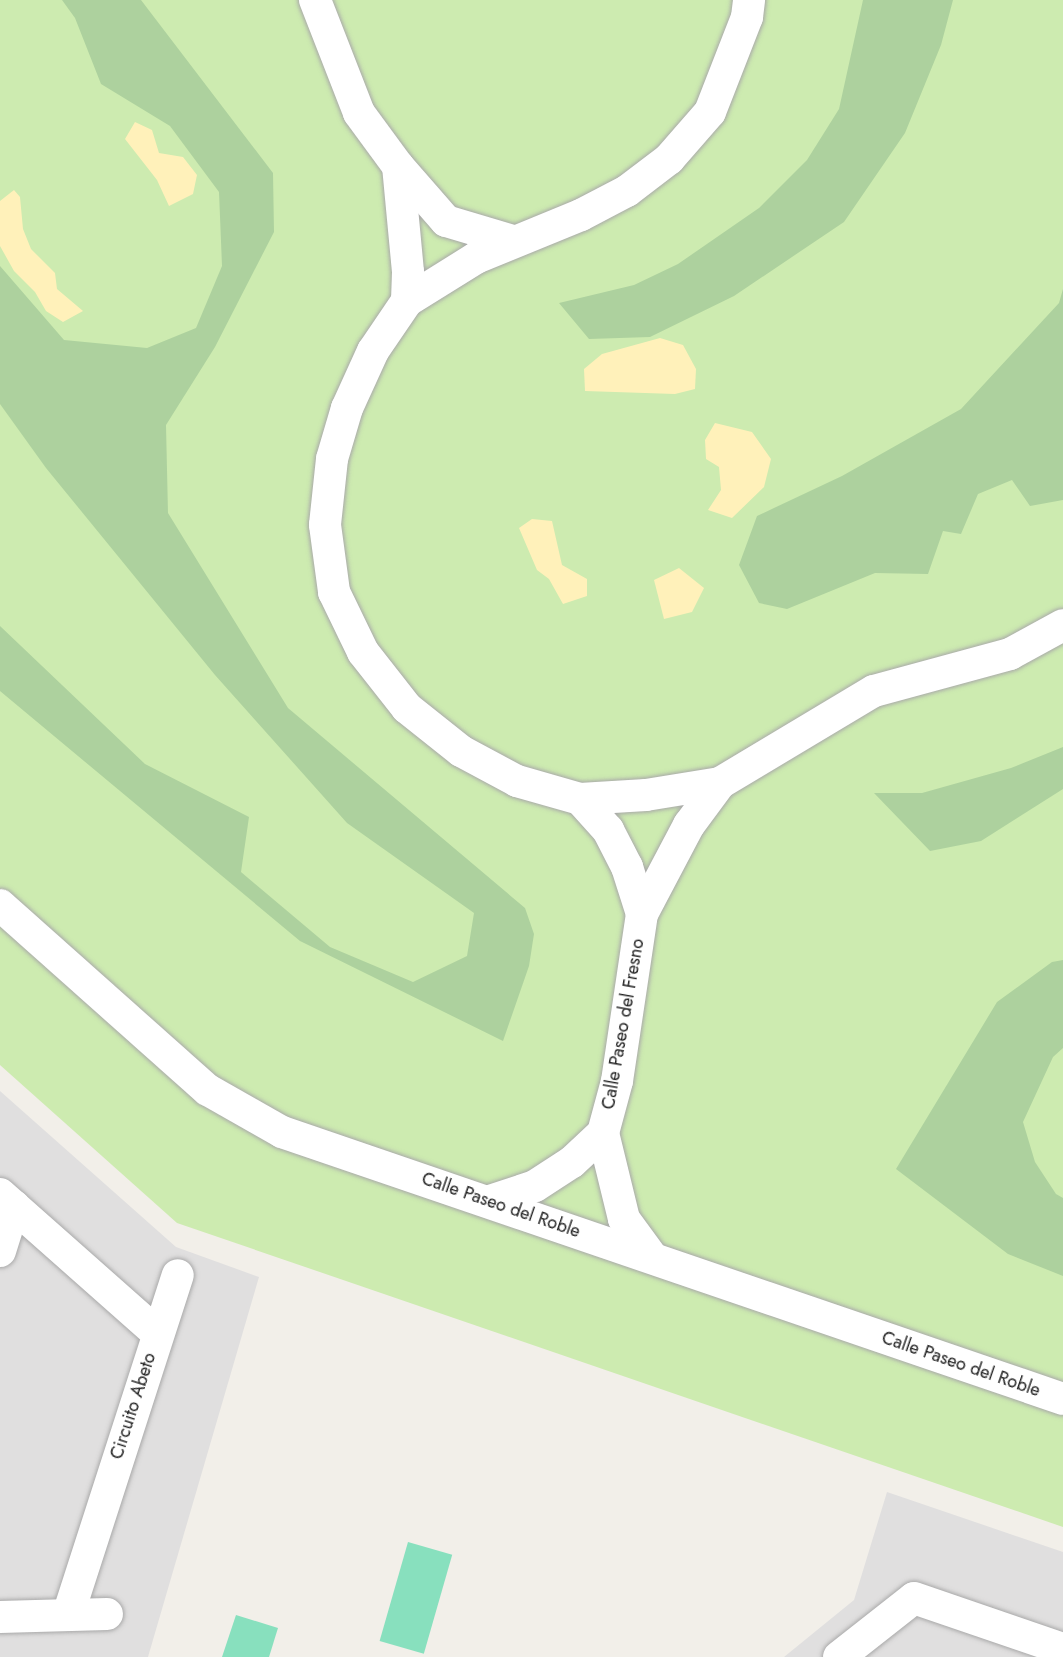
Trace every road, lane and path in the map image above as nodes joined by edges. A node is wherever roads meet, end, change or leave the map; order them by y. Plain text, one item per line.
1 (315, 0) edge
2 (749, 0) edge
3 (398, 166) junction
4 (513, 241) junction
5 (407, 301) junction
6 (1063, 625) edge
7 (720, 783) junction
8 (580, 799) junction
9 (0, 905) edge
10 (642, 914) junction
11 (603, 1133) junction
12 (7, 1200) edge
13 (490, 1201) junction
14 (0, 1251) edge
15 (651, 1256) junction
16 (178, 1275) dead end
17 (157, 1333) junction
18 (1063, 1400) edge
19 (107, 1614) dead end
20 (68, 1615) junction
21 (0, 1617) edge
22 (1063, 1649) edge
23 (839, 1657) edge

1 - 3 street
2 - 4 street
3 - 4 street
3 - 5 street
4 - 5 street
5 - 8 street, Calle Paseo del Fresno
6 - 7 street, Calle Paseo del Fresno
7 - 8 street, Calle Paseo del Fresno
7 - 10 street, Calle Paseo del Fresno
8 - 10 street, Calle Paseo del Fresno
9 - 13 street, Calle Paseo del Roble
10 - 11 street, Calle Paseo del Fresno
11 - 13 street, Calle Paseo del Fresno
11 - 15 street, Calle Paseo del Fresno
12 - 14 street
12 - 17 street, Circuito Abeto
13 - 15 street, Calle Paseo del Roble
15 - 18 street, Calle Paseo del Roble
16 - 17 street
17 - 20 street, Circuito Abeto
19 - 20 street
20 - 21 street
22 - 23 street

